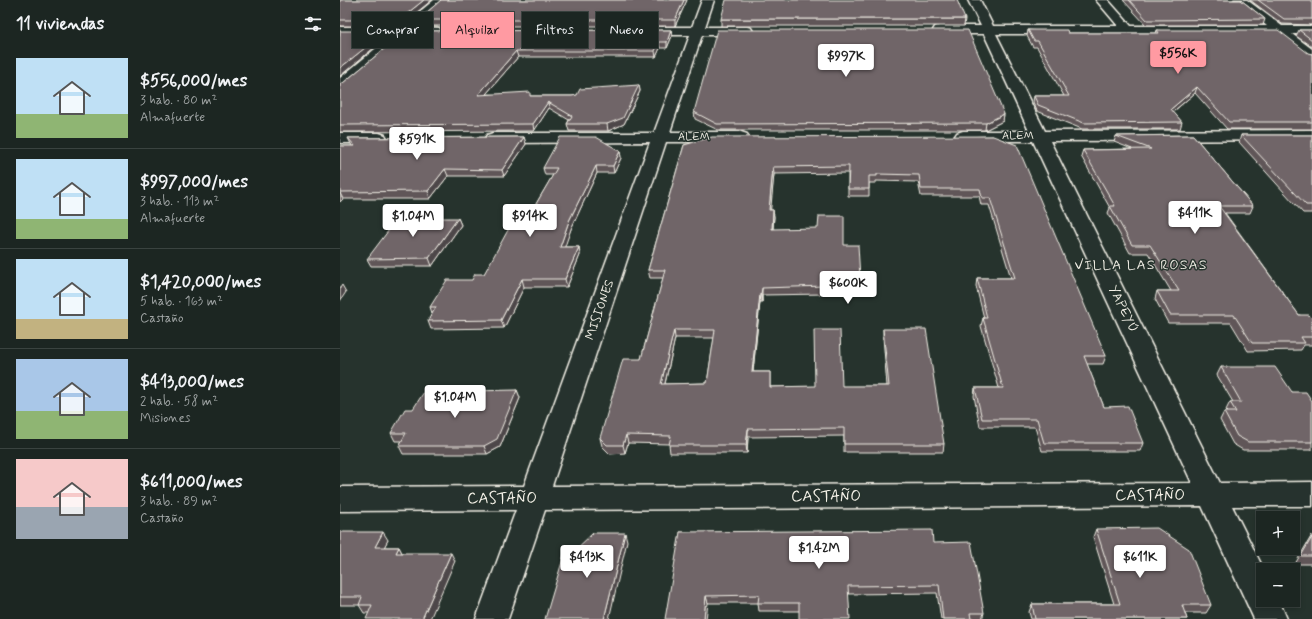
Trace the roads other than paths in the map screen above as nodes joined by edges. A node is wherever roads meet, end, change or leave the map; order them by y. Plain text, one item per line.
1 (441, 0) edge
2 (708, 0) edge
3 (974, 0) edge
4 (1102, 0) edge
5 (1240, 0) edge
6 (427, 12) edge
7 (926, 30) edge
8 (989, 30) junction
9 (1128, 30) junction
10 (1279, 30) junction
11 (1312, 30) edge
12 (340, 31) edge
13 (352, 31) edge
14 (658, 31) edge
15 (697, 31) junction
16 (760, 31) edge
17 (384, 48) edge
18 (1312, 55) edge
19 (340, 85) edge
20 (1312, 135) edge
21 (945, 136) edge
22 (1040, 136) junction
23 (660, 137) junction
24 (755, 137) edge
25 (340, 138) edge
26 (396, 138) edge
27 (476, 138) edge
28 (1211, 494) junction
29 (1312, 494) edge
30 (534, 498) junction
31 (340, 499) edge
32 (492, 619) edge
33 (1271, 619) edge

1 - 6 street
2 - 15 street, MISIONES
3 - 8 street, YAPEYÚ
4 - 9 street
5 - 10 street
7 - 8 street
8 - 9 street
8 - 22 street, YAPEYÚ
9 - 10 street
10 - 11 street
10 - 18 street
12 - 13 street
14 - 15 street
15 - 16 street
15 - 23 street, MISIONES
17 - 19 street
20 - 22 street, ALEM
21 - 22 street, ALEM
22 - 28 street, YAPEYÚ
23 - 24 street, ALEM
23 - 27 street, ALEM
23 - 30 street, MISIONES
25 - 26 street
28 - 29 street, CASTAÑO
28 - 30 street, CASTAÑO
28 - 33 street, YAPEYÚ
30 - 31 street, CASTAÑO
30 - 32 street, MISIONES

